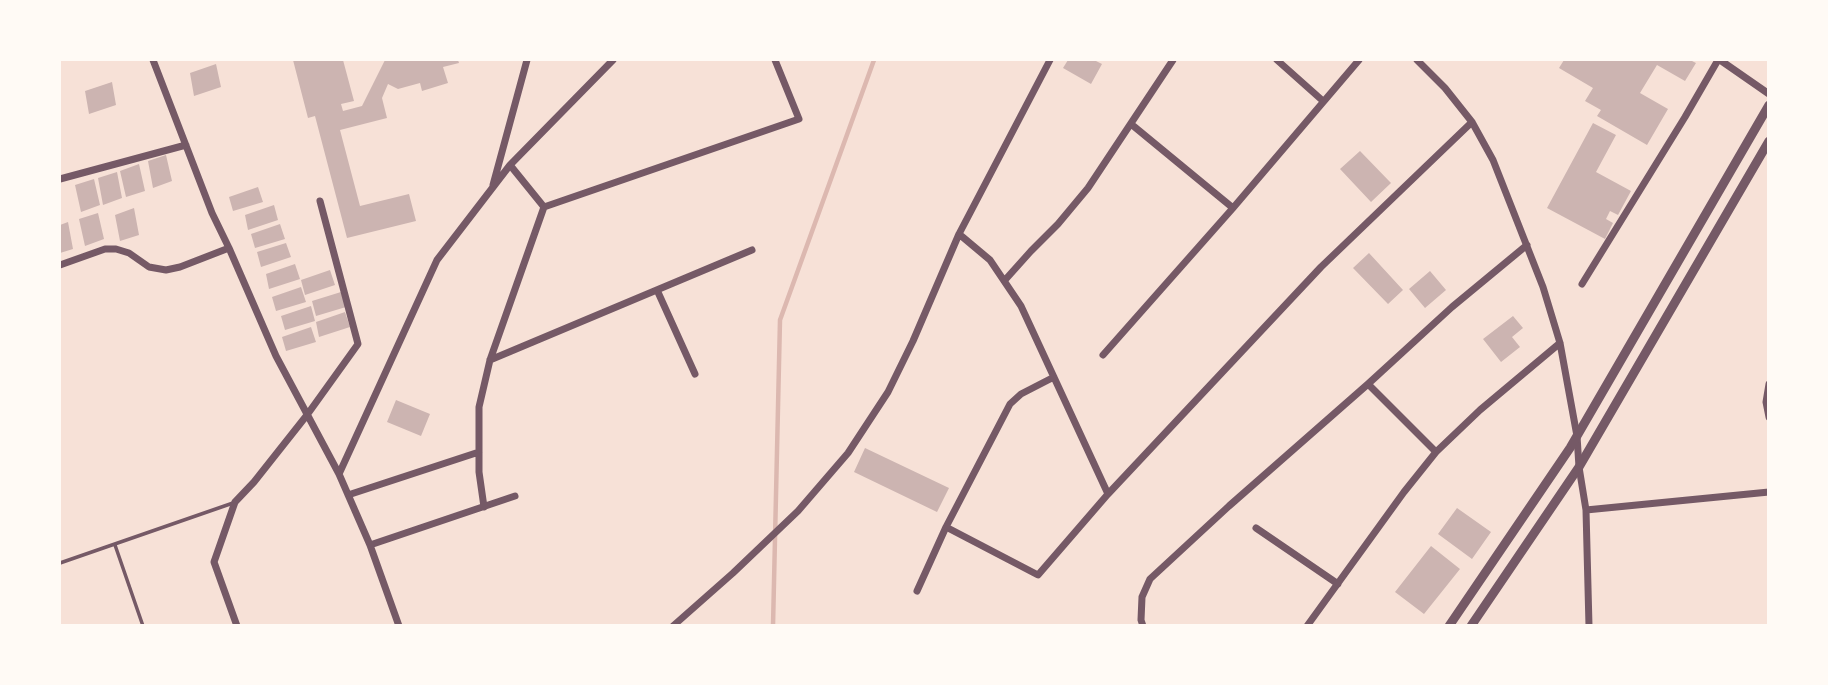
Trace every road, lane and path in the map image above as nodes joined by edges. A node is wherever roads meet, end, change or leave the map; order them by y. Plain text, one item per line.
1 (153, 60) edge
2 (527, 60) edge
3 (613, 60) edge
4 (775, 60) edge
5 (1049, 60) edge
6 (1173, 60) edge
7 (1277, 60) edge
8 (1359, 60) edge
9 (1417, 60) edge
10 (1719, 60) edge
11 (1769, 94) edge
12 (1323, 101) junction
13 (1769, 105) edge
14 (1472, 122) junction
15 (1131, 124) junction
16 (1769, 141) edge
17 (186, 145) junction
18 (510, 165) junction
19 (60, 178) edge
20 (491, 189) junction
21 (320, 201) dead end
22 (544, 207) junction
23 (1233, 208) junction
24 (959, 234) junction
25 (1527, 245) junction
26 (229, 248) junction
27 (752, 250) dead end
28 (60, 265) edge
29 (1005, 280) junction
30 (1582, 284) dead end
31 (657, 290) junction
32 (1560, 343) junction
33 (1103, 355) dead end
34 (490, 360) junction
35 (695, 374) dead end
36 (1054, 377) junction
37 (1368, 384) junction
38 (1769, 384) edge
39 (307, 415) junction
40 (1769, 418) edge
41 (1577, 436) junction
42 (479, 452) junction
43 (1436, 452) junction
44 (1580, 467) junction
45 (339, 474) junction
46 (1769, 492) edge
47 (1108, 494) junction
48 (348, 495) junction
49 (514, 496) dead end
50 (235, 502) junction
51 (484, 507) junction
52 (1586, 510) junction
53 (946, 527) junction
54 (1256, 528) dead end
55 (115, 544) junction
56 (370, 545) junction
57 (60, 563) edge
58 (1486, 572) junction
59 (1500, 583) junction
60 (1338, 584) junction
61 (917, 591) dead end
62 (143, 625) edge
63 (237, 625) edge
64 (399, 625) edge
65 (673, 625) edge
66 (1143, 625) edge
67 (1307, 625) edge
68 (1449, 625) edge
69 (1471, 625) edge
70 (1589, 625) edge

1 - 17 street
2 - 20 street
3 - 18 street
4 - 22 street
5 - 24 street
6 - 15 street
7 - 12 street
8 - 12 street
9 - 14 street
10 - 11 street
10 - 30 street
12 - 23 street
13 - 41 street
14 - 25 street
14 - 47 street
15 - 23 street
15 - 29 street
16 - 44 street
17 - 19 street
17 - 26 street
18 - 20 street
18 - 22 street
20 - 45 street
21 - 39 street
22 - 34 street
23 - 33 street
24 - 29 street
24 - 65 street
25 - 32 street
25 - 37 street
26 - 28 street
26 - 39 street
27 - 31 street
29 - 36 street
31 - 34 street
31 - 35 street
32 - 41 street
32 - 43 street
34 - 42 street
36 - 47 street
36 - 53 street
37 - 43 street
37 - 66 street
38 - 40 street
39 - 45 street
39 - 50 street
41 - 44 street
41 - 58 street
42 - 48 street
42 - 51 street
43 - 60 street
44 - 52 street
44 - 59 street
45 - 48 street
46 - 52 street
47 - 53 street
48 - 56 street
49 - 51 street
50 - 55 lane
50 - 63 street
51 - 56 street
52 - 70 street
53 - 61 street
54 - 60 street
55 - 57 lane
55 - 62 lane
56 - 64 street
58 - 59 street
58 - 68 street
59 - 69 street
60 - 67 street

